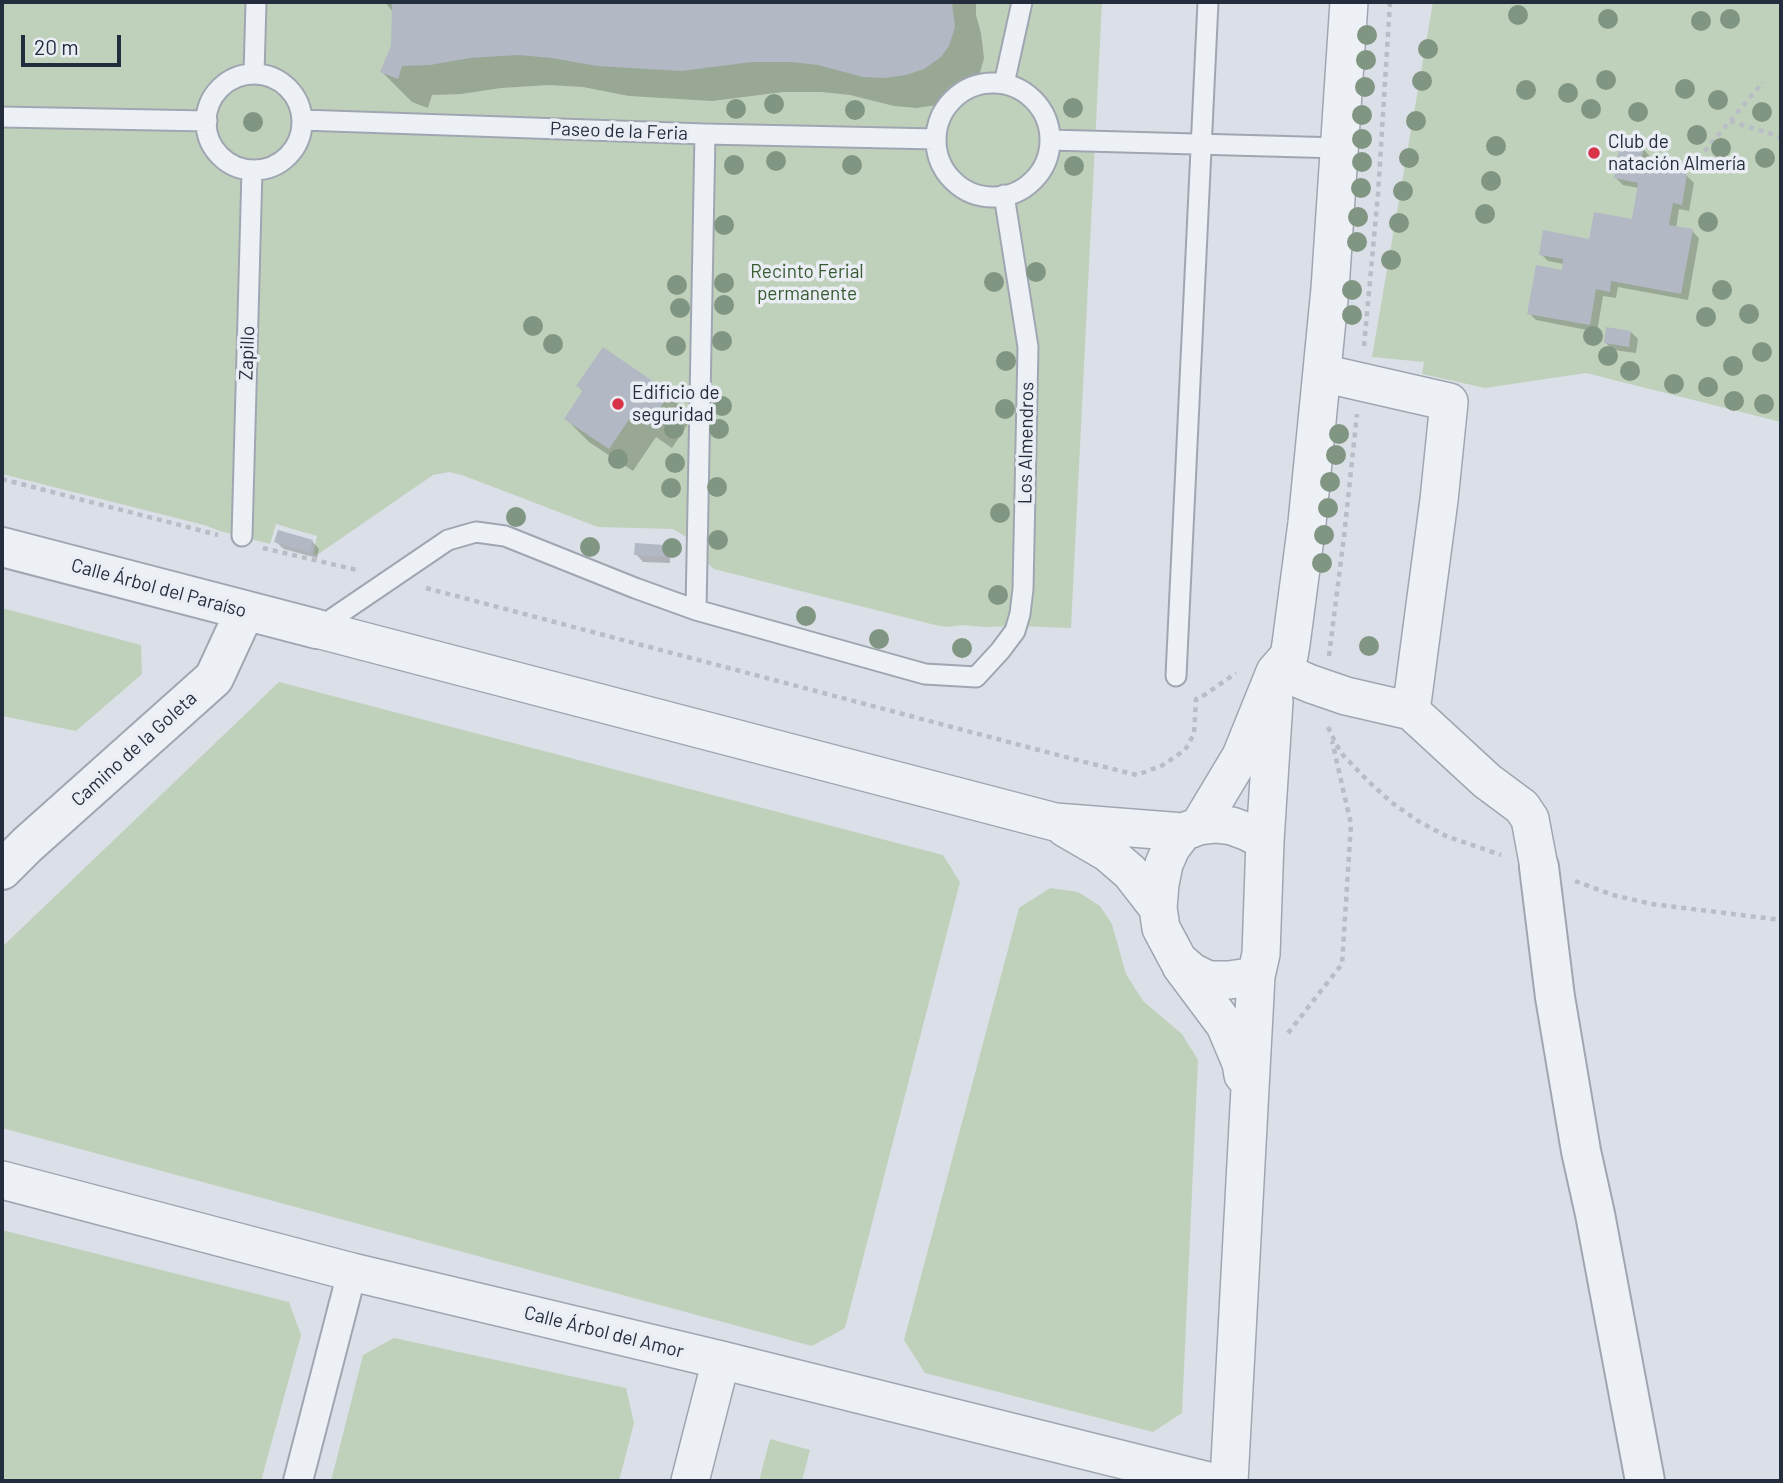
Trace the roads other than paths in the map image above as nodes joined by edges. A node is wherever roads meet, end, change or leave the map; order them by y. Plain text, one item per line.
1 (256, 2) edge
2 (1021, 2) edge
3 (1208, 2) edge
4 (1349, 2) edge
5 (254, 74) junction
6 (1004, 84) junction
7 (2, 117) edge
8 (302, 120) junction
9 (206, 121) junction
10 (705, 134) junction
11 (936, 139) junction
12 (1050, 140) junction
13 (1202, 145) junction
14 (1339, 148) junction
15 (252, 170) junction
16 (1004, 195) junction
17 (1322, 373) junction
18 (241, 540) road end
19 (2, 547) edge
20 (696, 610) junction
21 (245, 611) junction
22 (317, 629) junction
23 (1275, 672) junction
24 (1177, 676) dead end
25 (1411, 711) junction
26 (1055, 822) junction
27 (1191, 829) junction
28 (1265, 841) junction
29 (1538, 867) joint
30 (2, 870) edge
31 (1158, 908) junction
32 (1178, 960) junction
33 (1256, 976) junction
34 (1249, 1100) junction
35 (2, 1180) edge
36 (352, 1272) junction
37 (721, 1360) junction
38 (298, 1481) edge
39 (690, 1481) edge
40 (1208, 1481) edge
41 (1228, 1481) edge
42 (1645, 1481) edge

1 - 5 lane
2 - 6 lane
3 - 13 lane
4 - 14 street
5 - 8 lane
5 - 9 lane
6 - 11 lane
6 - 12 lane
7 - 9 lane
8 - 10 lane, Paseo de la Feria
8 - 15 lane
9 - 15 lane
10 - 11 lane, Paseo de la Feria
10 - 20 lane
11 - 16 lane
12 - 13 lane
12 - 16 lane
13 - 14 lane
13 - 24 lane
14 - 17 street
15 - 18 lane, Zapillo
16 - 20 lane, Los Almendros
17 - 23 street
17 - 25 street
19 - 21 street, Calle Árbol del Paraíso
20 - 22 lane
21 - 22 street, Calle Árbol del Paraíso
21 - 30 street, Camino de la Goleta
22 - 26 street
23 - 25 street
23 - 27 street
23 - 28 street
25 - 29 street
26 - 27 street
26 - 31 street
27 - 28 street
27 - 31 street
28 - 33 street
29 - 42 street
31 - 32 street
32 - 33 street
32 - 34 street
33 - 34 street
34 - 41 street
35 - 36 street, Calle Árbol del Amor
36 - 37 street, Calle Árbol del Amor
36 - 38 street
37 - 39 street
37 - 40 street, Calle Árbol del Amor

